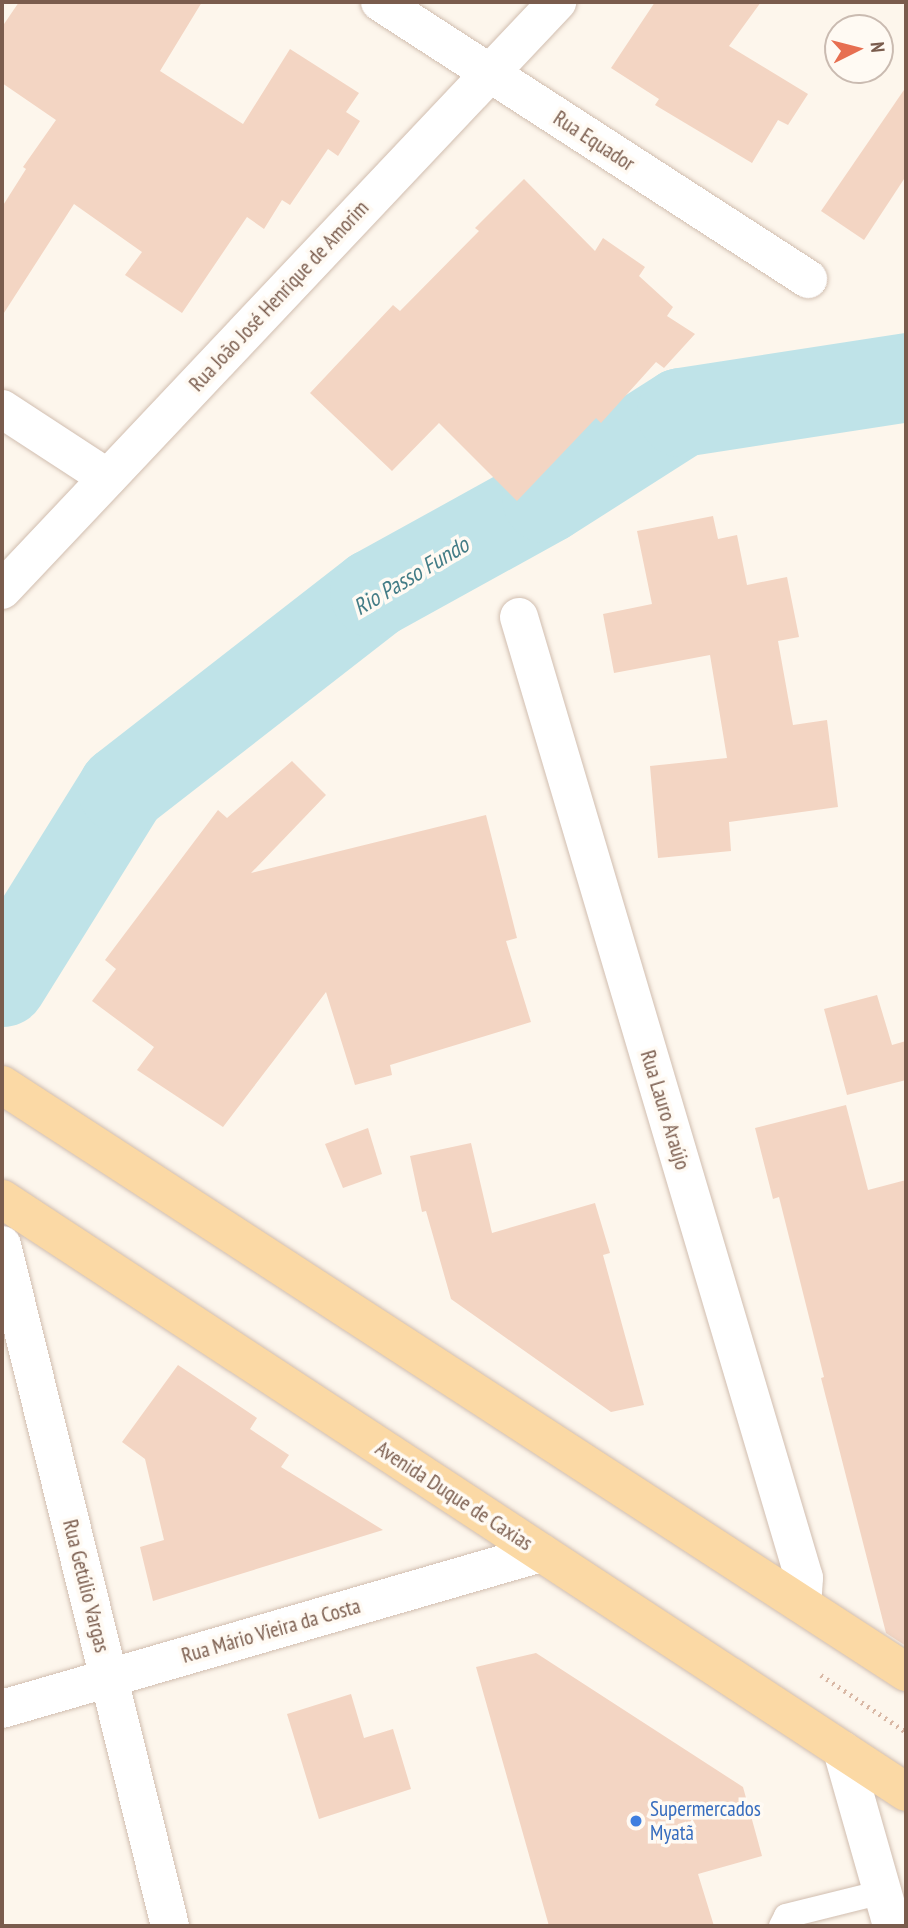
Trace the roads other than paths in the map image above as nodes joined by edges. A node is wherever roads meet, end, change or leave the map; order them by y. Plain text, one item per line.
1 (380, 2) edge
2 (557, 2) edge
3 (490, 73) junction
4 (808, 279) dead end
5 (2, 409) edge
6 (108, 478) junction
7 (2, 590) edge
8 (519, 617) dead end
9 (2, 1085) edge
10 (2, 1199) edge
11 (2, 1245) edge
12 (541, 1553) junction
13 (802, 1604) junction
14 (906, 1672) edge
15 (109, 1678) junction
16 (2, 1709) edge
17 (842, 1750) junction
18 (906, 1792) edge
19 (887, 1909) edge
20 (170, 1926) edge
21 (781, 1926) edge

1 - 3 street, Rua Equador
2 - 3 street, Rua João José Henrique de Amorim
3 - 4 street, Rua Equador
3 - 6 street, Rua João José Henrique de Amorim
5 - 6 street
6 - 7 street, Rua João José Henrique de Amorim
8 - 13 street, Rua Lauro Araújo
9 - 13 main road
10 - 12 main road, Avenida Duque de Caxias
11 - 15 street, Rua Getúlio Vargas
12 - 15 street, Rua Mário Vieira da Costa
12 - 17 main road, Avenida Duque de Caxias
13 - 14 main road
15 - 16 street, Rua Mário Vieira da Costa
15 - 20 street, Rua Getúlio Vargas
17 - 18 main road, Avenida Duque de Caxias
17 - 19 street
19 - 21 lane

